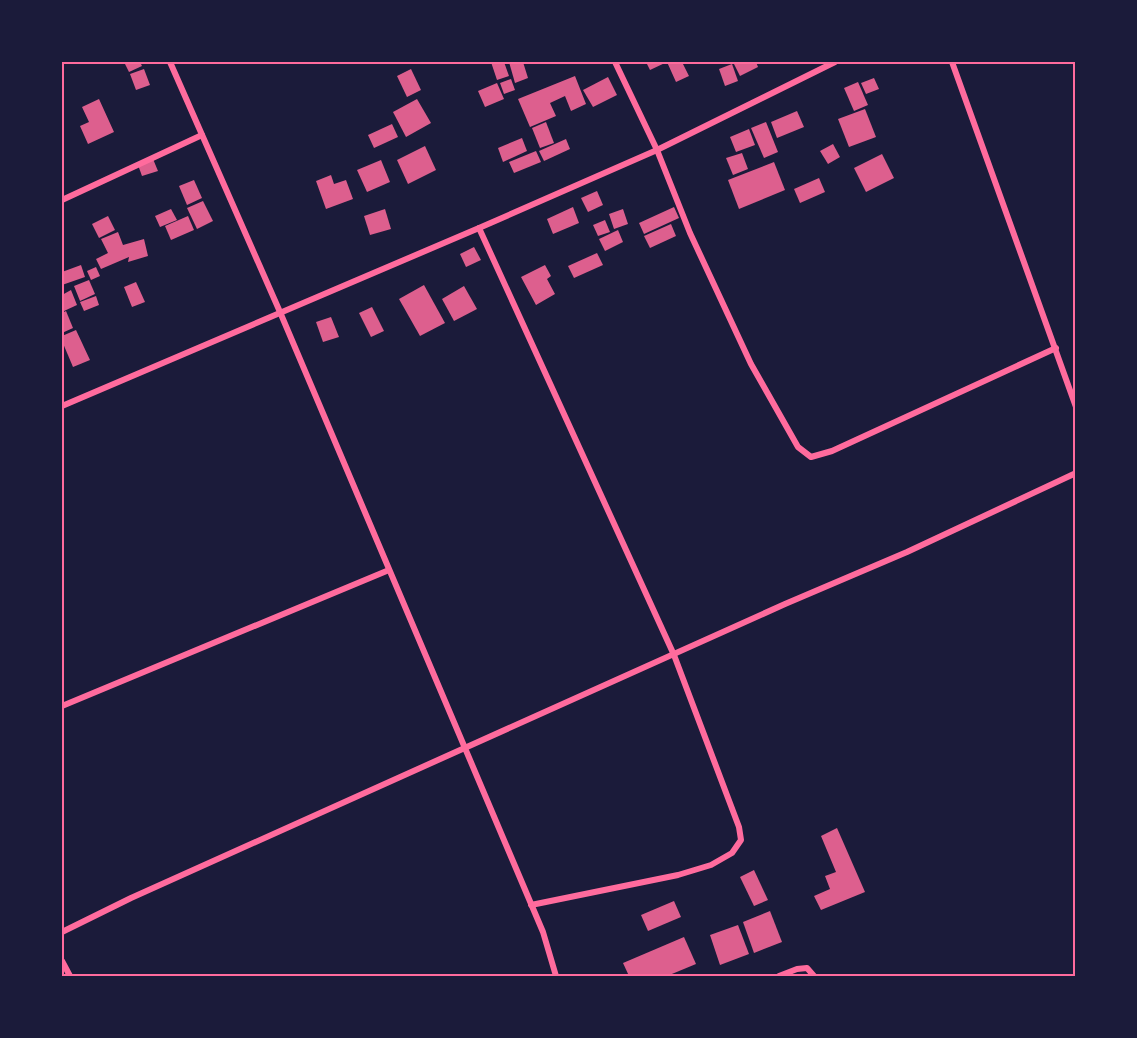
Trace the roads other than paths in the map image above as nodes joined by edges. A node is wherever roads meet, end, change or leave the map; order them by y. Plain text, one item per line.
1 (170, 62) edge
2 (615, 62) edge
3 (835, 62) edge
4 (952, 62) edge
5 (202, 135) junction
6 (657, 150) junction
7 (62, 200) edge
8 (479, 228) junction
9 (280, 312) junction
10 (1056, 348) junction
11 (62, 406) edge
12 (1076, 407) edge
13 (1076, 473) edge
14 (389, 570) junction
15 (674, 655) junction
16 (62, 706) edge
17 (465, 749) junction
18 (531, 905) junction
19 (62, 932) edge
20 (62, 961) edge
21 (70, 976) edge
22 (556, 976) edge
23 (779, 976) edge
24 (814, 976) edge

1 - 5 street
2 - 6 street
3 - 6 street
4 - 10 street
5 - 7 street
5 - 9 street
6 - 8 street
6 - 10 street
8 - 9 street
8 - 15 street
9 - 11 street
9 - 14 street
10 - 12 street
13 - 15 street
14 - 16 street
14 - 17 street
15 - 17 street
15 - 18 street
17 - 18 street
17 - 19 street
18 - 22 street
20 - 21 street
23 - 24 street

